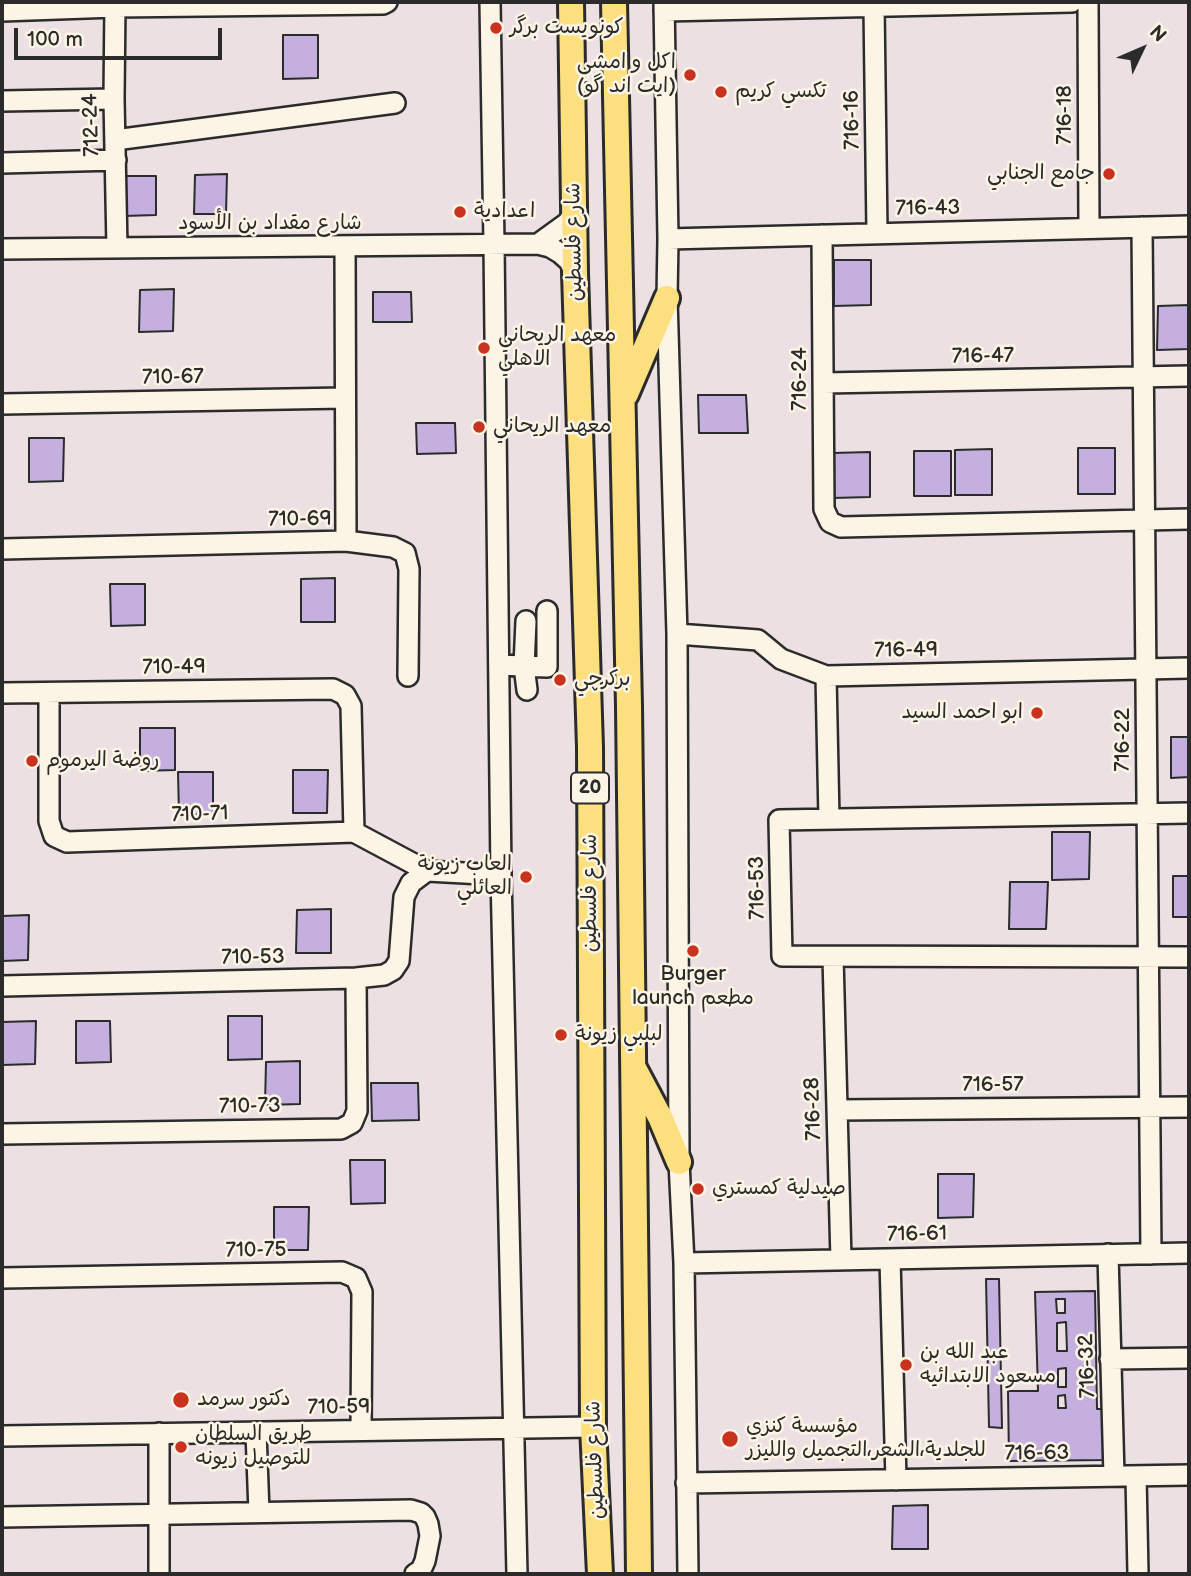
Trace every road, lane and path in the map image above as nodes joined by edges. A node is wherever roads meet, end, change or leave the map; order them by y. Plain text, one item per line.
1 (387, 2) edge
2 (489, 2) edge
3 (571, 2) edge
4 (614, 2) edge
5 (1072, 2) edge
6 (1088, 2) edge
7 (115, 4) edge
8 (874, 6) junction
9 (664, 7) edge
10 (2, 11) edge
11 (114, 99) junction
12 (2, 101) edge
13 (395, 103) dead end
14 (116, 140) junction
15 (116, 160) junction
16 (2, 163) edge
17 (575, 212) junction
18 (1189, 226) edge
19 (1142, 227) junction
20 (1089, 228) junction
21 (877, 233) junction
22 (822, 235) junction
23 (668, 239) junction
24 (538, 243) junction
25 (494, 244) junction
26 (345, 246) junction
27 (117, 247) junction
28 (2, 248) edge
29 (575, 273) junction
30 (667, 298) junction
31 (1189, 376) edge
32 (1143, 377) junction
33 (824, 383) junction
34 (344, 398) junction
35 (2, 404) edge
36 (622, 405) junction
37 (1189, 519) edge
38 (1145, 520) junction
39 (346, 541) junction
40 (2, 549) edge
41 (547, 611) dead end
42 (526, 621) dead end
43 (677, 634) junction
44 (499, 665) junction
45 (524, 666) junction
46 (1189, 668) edge
47 (1146, 669) junction
48 (408, 676) dead end
49 (825, 676) junction
50 (527, 690) dead end
51 (2, 693) edge
52 (49, 693) junction
53 (589, 706) junction
54 (629, 706) junction
55 (590, 747) junction
56 (628, 750) junction
57 (1189, 813) edge
58 (1147, 814) junction
59 (829, 819) junction
60 (354, 832) junction
61 (427, 871) junction
62 (501, 875) junction
63 (832, 957) junction
64 (1149, 957) junction
65 (1189, 957) edge
66 (356, 978) junction
67 (2, 986) edge
68 (632, 1065) junction
69 (1150, 1107) junction
70 (1189, 1107) edge
71 (837, 1110) junction
72 (2, 1134) edge
73 (679, 1161) junction
74 (1189, 1253) edge
75 (1108, 1254) junction
76 (1151, 1254) junction
77 (890, 1259) junction
78 (841, 1260) junction
79 (684, 1263) junction
80 (2, 1278) edge
81 (1189, 1358) edge
82 (1110, 1359) junction
83 (593, 1427) junction
84 (515, 1428) junction
85 (361, 1430) junction
86 (256, 1432) junction
87 (159, 1433) junction
88 (2, 1436) edge
89 (1189, 1475) edge
90 (1114, 1476) junction
91 (1136, 1476) junction
92 (896, 1480) junction
93 (686, 1483) junction
94 (259, 1512) junction
95 (159, 1514) junction
96 (2, 1517) edge
97 (159, 1574) edge
98 (415, 1574) edge
99 (517, 1574) edge
100 (600, 1574) edge
101 (639, 1574) edge
102 (688, 1574) edge
103 (1138, 1574) edge

1 - 7 street
2 - 25 street
3 - 17 main road, شارع فلسطين / 20
4 - 36 main road, شارع فلسطين / 20
5 - 8 street
6 - 20 street, 716-18
7 - 10 street
7 - 11 street, 712-24
8 - 9 street
8 - 21 street, 716-16
9 - 23 street
11 - 12 street
11 - 14 street, 712-24
13 - 14 street
14 - 15 street, 712-24
15 - 16 street
15 - 27 street, 712-24
17 - 24 street
17 - 29 main road, شارع فلسطين / 20
18 - 19 street, 716-43
19 - 20 street, 716-43
19 - 32 street, 716-22
20 - 21 street, 716-43
21 - 22 street, 716-43
22 - 23 street, 716-43
22 - 33 street, 716-24
23 - 30 street
24 - 25 street, شارع مقداد بن الأسود
24 - 29 street
25 - 26 street, شارع مقداد بن الأسود
25 - 44 street
26 - 27 street, شارع مقداد بن الأسود
26 - 34 street, 710-69
27 - 28 street, شارع مقداد بن الأسود
29 - 53 main road, شارع فلسطين / 20
30 - 36 main road
30 - 43 street
31 - 32 street, 716-47
32 - 33 street, 716-47
32 - 38 street, 716-22
33 - 38 street, 716-24
34 - 35 street, 710-67
34 - 39 street, 710-69
36 - 54 main road, شارع فلسطين / 20
37 - 38 street
38 - 47 street, 716-22
39 - 40 street, 710-69
39 - 48 street
41 - 45 street
42 - 45 street
43 - 49 street, 716-49
43 - 73 street
44 - 45 street
44 - 62 street
45 - 50 street
46 - 47 street, 716-49
47 - 49 street, 716-49
47 - 58 street, 716-22
49 - 59 street
51 - 52 street, 710-49
52 - 60 street, 710-49
52 - 60 street, 710-71
53 - 54 main road
53 - 55 main road, شارع فلسطين / 20
54 - 56 main road, شارع فلسطين / 20
55 - 56 main road
55 - 83 main road, شارع فلسطين / 20
56 - 68 main road, شارع فلسطين / 20
57 - 58 street, 716-53
58 - 59 street, 716-53
58 - 64 street, 716-22
59 - 63 street, 716-53
60 - 61 street
61 - 62 street
61 - 66 street, 710-53
62 - 84 street
63 - 64 street, 716-53
63 - 71 street, 716-28
64 - 65 street, 716-53
64 - 69 street, 716-22
66 - 67 street, 710-53
66 - 72 street, 710-73
68 - 73 main road
68 - 101 main road, شارع فلسطين / 20
69 - 70 street, 716-57
69 - 71 street, 716-57
69 - 76 street, 716-22
71 - 78 street, 716-28
73 - 79 street
74 - 76 street, 716-61
75 - 76 street, 716-61
75 - 77 street, 716-61
75 - 82 street, 716-32
77 - 78 street, 716-61
77 - 92 street
78 - 79 street, 716-61
79 - 93 street
80 - 85 street, 710-75
81 - 82 street
82 - 90 street, 716-32
83 - 84 street, 710-59
83 - 100 main road, شارع فلسطين / 20
84 - 85 street, 710-59
84 - 99 street
85 - 86 street, 710-59
86 - 87 street, 710-59
86 - 94 street
87 - 88 street, 710-59
87 - 95 street
89 - 91 street, 716-63
90 - 91 street, 716-63
90 - 92 street, 716-63
91 - 103 street
92 - 93 street, 716-63
93 - 102 street
94 - 95 street
94 - 98 street
95 - 96 street
95 - 97 street

